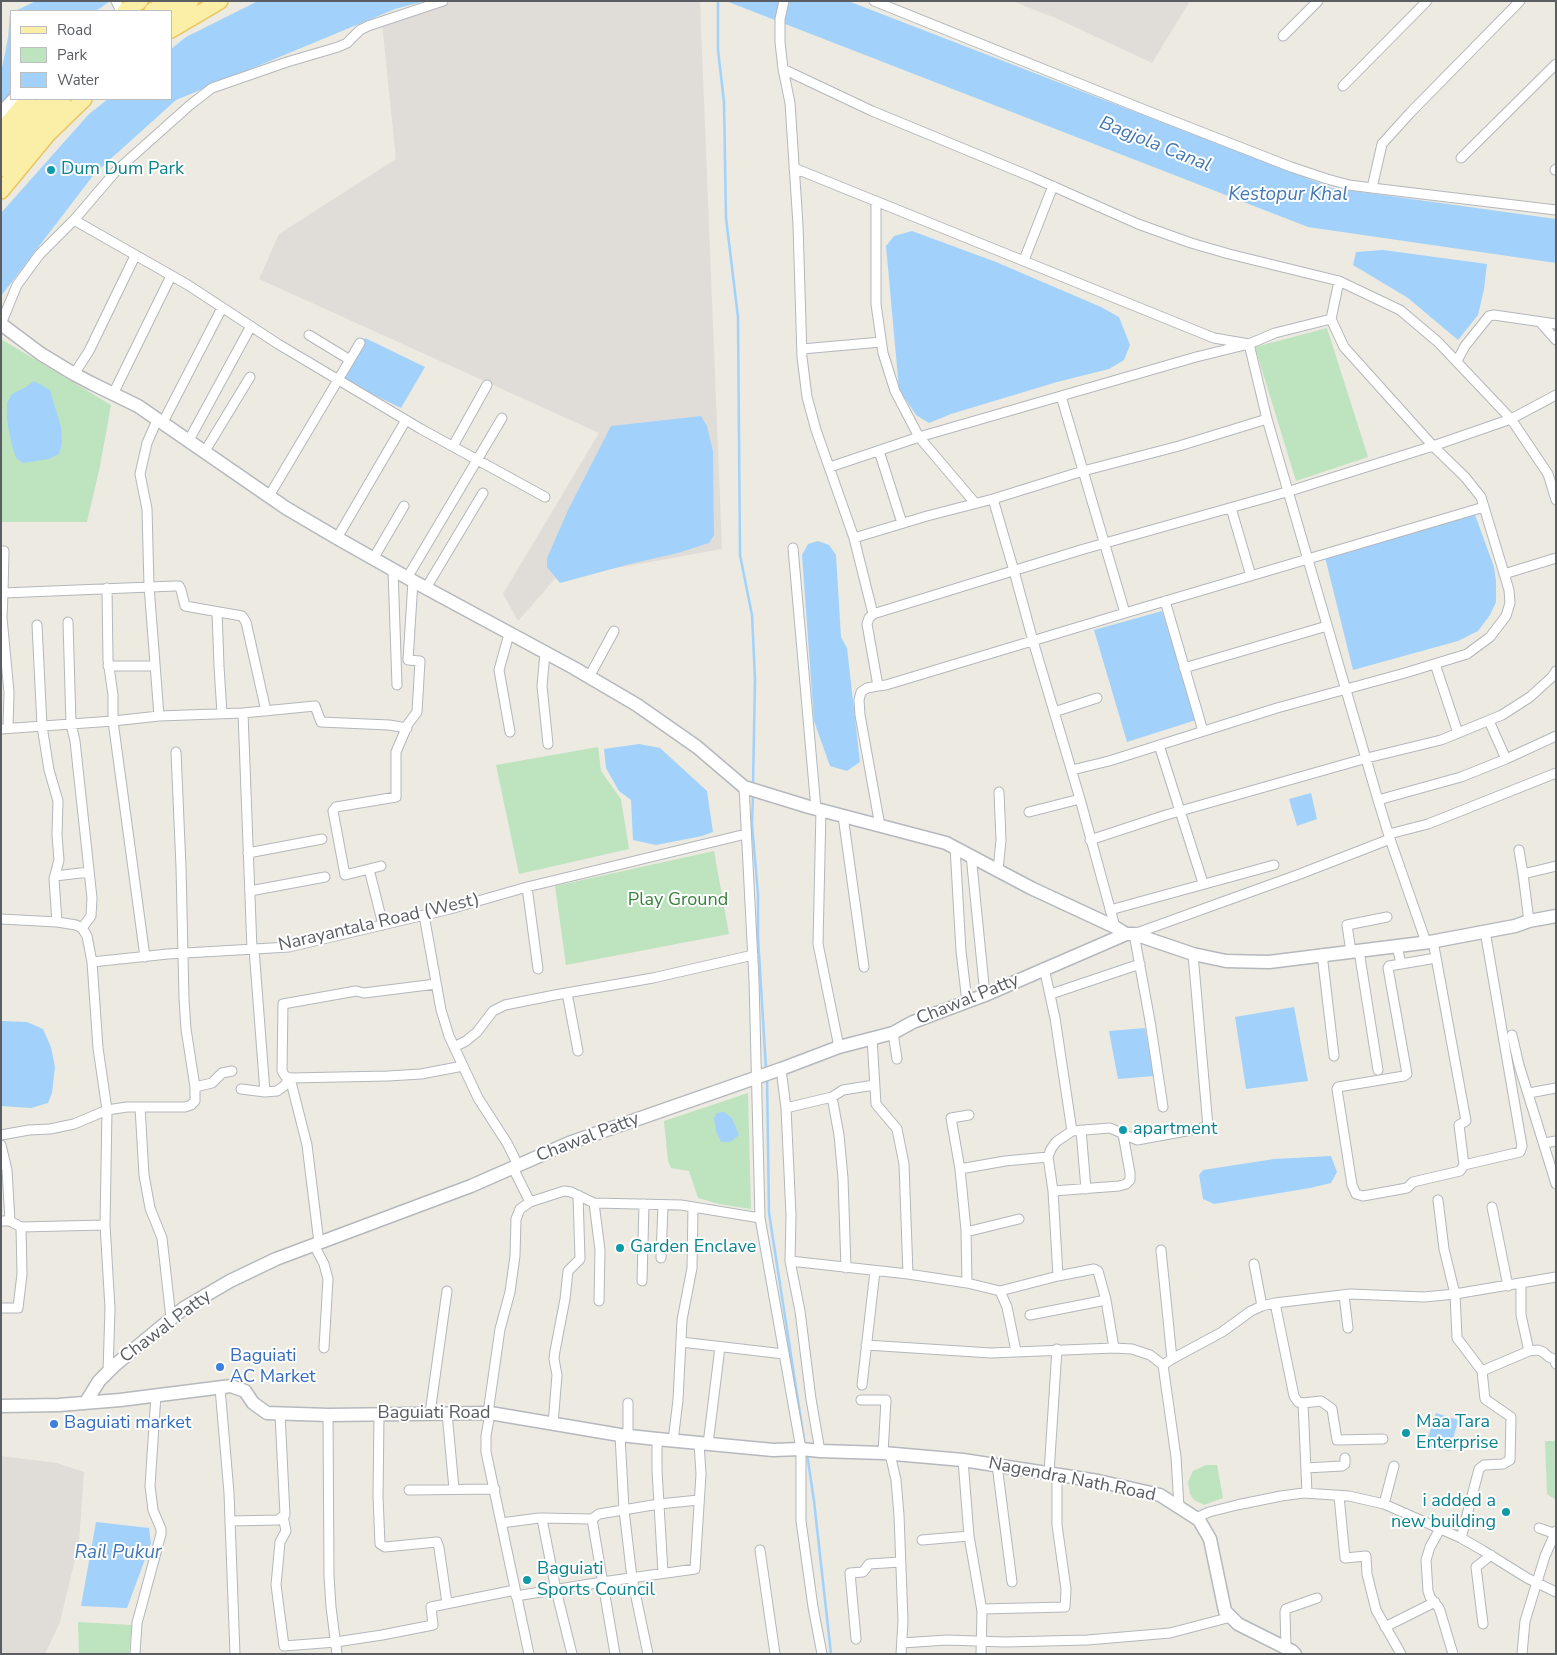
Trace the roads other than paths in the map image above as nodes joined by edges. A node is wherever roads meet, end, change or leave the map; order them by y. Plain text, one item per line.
1 (140, 1) edge
2 (169, 1) edge
3 (191, 1) edge
4 (220, 1) edge
5 (443, 1) edge
6 (784, 1) edge
7 (874, 1) edge
8 (1318, 1) edge
9 (1427, 1) edge
10 (1520, 1) edge
11 (126, 10) edge
12 (154, 10) edge
13 (172, 12) edge
14 (172, 29) edge
15 (1283, 36) dead end
16 (1556, 64) edge
17 (783, 69) junction
18 (1343, 86) dead end
19 (13, 100) edge
20 (27, 100) edge
21 (46, 100) edge
22 (62, 100) edge
23 (83, 100) edge
24 (1, 113) edge
25 (1, 131) edge
26 (1, 150) edge
27 (1461, 158) dead end
28 (794, 168) junction
29 (1, 169) edge
30 (1053, 186) junction
31 (1372, 188) junction
32 (1, 190) edge
33 (876, 201) junction
34 (1556, 210) edge
35 (74, 220) junction
36 (135, 256) junction
37 (1024, 260) junction
38 (171, 276) junction
39 (1340, 281) junction
40 (222, 308) junction
41 (1331, 320) junction
42 (1541, 323) junction
43 (1, 324) edge
44 (1556, 324) edge
45 (251, 326) junction
46 (309, 335) dead end
47 (1556, 340) edge
48 (881, 342) junction
49 (360, 343) dead end
50 (1249, 344) junction
51 (802, 349) junction
52 (350, 360) junction
53 (1457, 361) junction
54 (74, 374) junction
55 (250, 377) dead end
56 (339, 380) junction
57 (487, 385) dead end
58 (112, 394) junction
59 (1061, 396) junction
60 (1556, 396) edge
61 (502, 418) dead end
62 (1267, 419) junction
63 (161, 420) junction
64 (406, 420) junction
65 (1511, 420) junction
66 (920, 437) junction
67 (189, 440) junction
68 (453, 446) junction
69 (1433, 446) junction
70 (206, 451) junction
71 (879, 451) junction
72 (478, 460) junction
73 (830, 467) junction
74 (1083, 471) junction
75 (1290, 491) junction
76 (483, 493) dead end
77 (269, 496) junction
78 (545, 497) dead end
79 (993, 499) junction
80 (1556, 500) edge
81 (975, 503) junction
82 (404, 506) dead end
83 (1484, 507) junction
84 (1231, 508) junction
85 (902, 524) junction
86 (337, 538) junction
87 (854, 538) junction
88 (1104, 543) junction
89 (793, 548) dead end
90 (1, 551) edge
91 (1556, 558) edge
92 (373, 559) junction
93 (1309, 559) junction
94 (393, 570) junction
95 (1014, 570) junction
96 (1504, 574) junction
97 (1251, 576) junction
98 (410, 580) junction
99 (149, 586) junction
100 (108, 588) junction
101 (426, 588) junction
102 (3, 594) junction
103 (1165, 601) junction
104 (217, 612) junction
105 (1125, 612) junction
106 (873, 614) junction
107 (68, 622) dead end
108 (37, 625) dead end
109 (1327, 626) junction
110 (614, 631) dead end
111 (509, 634) junction
112 (1033, 641) junction
113 (545, 653) junction
114 (1435, 664) junction
115 (108, 666) junction
116 (155, 666) junction
117 (1184, 668) junction
118 (1556, 671) edge
119 (589, 678) junction
120 (397, 685) dead end
121 (878, 686) junction
122 (1346, 690) junction
123 (1097, 698) dead end
124 (266, 711) junction
125 (1054, 712) junction
126 (243, 713) junction
127 (222, 714) junction
128 (159, 716) junction
129 (113, 721) junction
130 (1490, 721) junction
131 (70, 724) junction
132 (42, 726) junction
133 (5, 728) edge
134 (407, 728) junction
135 (1203, 731) junction
136 (510, 732) dead end
137 (1458, 734) junction
138 (1556, 736) edge
139 (548, 744) dead end
140 (1159, 745) junction
141 (176, 752) dead end
142 (1366, 758) junction
143 (1506, 759) junction
144 (1072, 770) junction
145 (1556, 773) edge
146 (744, 787) junction
147 (1000, 792) dead end
148 (1080, 799) junction
149 (1378, 800) junction
150 (818, 810) junction
151 (1181, 811) junction
152 (1029, 812) dead end
153 (843, 816) junction
154 (880, 826) junction
155 (746, 834) junction
156 (1390, 837) junction
157 (322, 839) dead end
158 (1090, 840) junction
159 (955, 847) junction
160 (1519, 850) dead end
161 (248, 853) junction
162 (971, 855) junction
163 (1274, 865) dead end
164 (381, 866) dead end
165 (1556, 866) edge
166 (369, 869) junction
167 (998, 870) junction
168 (89, 872) junction
169 (1523, 874) junction
170 (55, 876) junction
171 (325, 877) dead end
172 (1203, 883) junction
173 (527, 887) junction
174 (250, 891) junction
175 (1110, 910) junction
176 (424, 915) junction
177 (1556, 916) edge
178 (1387, 917) dead end
179 (1, 919) edge
180 (1530, 921) junction
181 (57, 922) junction
182 (382, 925) junction
183 (1115, 927) junction
184 (82, 928) junction
185 (1485, 932) junction
186 (1130, 934) junction
187 (1430, 942) junction
188 (1397, 946) junction
189 (253, 949) junction
190 (1355, 952) junction
191 (183, 953) junction
192 (1193, 954) junction
193 (1322, 954) junction
194 (753, 955) junction
195 (145, 957) junction
196 (1436, 958) junction
197 (92, 962) junction
198 (1140, 964) junction
199 (1401, 964) junction
200 (864, 967) dead end
201 (1044, 968) junction
202 (538, 969) dead end
203 (436, 984) junction
204 (567, 993) junction
205 (1051, 994) junction
206 (985, 995) junction
207 (967, 1002) junction
208 (893, 1033) junction
209 (1512, 1035) dead end
210 (872, 1038) junction
211 (839, 1047) junction
212 (454, 1048) junction
213 (578, 1051) dead end
214 (1334, 1056) dead end
215 (897, 1059) dead end
216 (463, 1066) junction
217 (779, 1070) junction
218 (1378, 1070) dead end
219 (232, 1071) dead end
220 (290, 1078) junction
221 (756, 1078) junction
222 (874, 1085) junction
223 (195, 1087) junction
224 (1556, 1088) edge
225 (241, 1089) dead end
226 (265, 1092) junction
227 (1529, 1093) junction
228 (832, 1096) junction
229 (140, 1107) junction
230 (1163, 1107) dead end
231 (786, 1108) junction
232 (107, 1110) junction
233 (969, 1115) dead end
234 (1076, 1131) junction
235 (1123, 1134) junction
236 (1, 1135) edge
237 (1556, 1141) edge
238 (1544, 1143) junction
239 (1, 1145) edge
240 (1048, 1157) junction
241 (1464, 1165) junction
242 (516, 1167) junction
243 (960, 1169) junction
244 (1556, 1183) edge
245 (1086, 1189) junction
246 (1053, 1191) junction
247 (578, 1195) junction
248 (1438, 1200) dead end
249 (530, 1202) junction
250 (594, 1203) junction
251 (644, 1204) junction
252 (663, 1205) junction
253 (693, 1207) junction
254 (1492, 1207) dead end
255 (760, 1218) junction
256 (1019, 1219) dead end
257 (5, 1221) edge
258 (106, 1225) junction
259 (22, 1227) junction
260 (966, 1232) junction
261 (317, 1244) junction
262 (1161, 1250) dead end
263 (661, 1258) dead end
264 (790, 1261) junction
265 (1254, 1264) dead end
266 (846, 1268) junction
267 (875, 1271) junction
268 (908, 1274) junction
269 (1058, 1276) junction
270 (1556, 1277) edge
271 (642, 1281) dead end
272 (968, 1283) junction
273 (1521, 1284) junction
274 (1508, 1286) junction
275 (447, 1291) dead end
276 (1000, 1291) junction
277 (1455, 1294) junction
278 (1344, 1295) junction
279 (1106, 1300) junction
280 (599, 1301) dead end
281 (1275, 1303) junction
282 (1262, 1306) junction
283 (1, 1308) edge
284 (1030, 1315) dead end
285 (170, 1318) junction
286 (1348, 1328) dead end
287 (681, 1342) junction
288 (866, 1345) junction
289 (720, 1347) junction
290 (324, 1348) dead end
291 (1114, 1348) junction
292 (1057, 1349) junction
293 (1016, 1351) junction
294 (1529, 1351) junction
295 (784, 1354) junction
296 (1172, 1359) junction
297 (1556, 1364) edge
298 (1163, 1365) junction
299 (1482, 1371) junction
300 (108, 1372) junction
301 (862, 1385) dead end
302 (220, 1388) junction
303 (156, 1395) junction
304 (1, 1400) edge
305 (861, 1400) dead end
306 (86, 1402) junction
307 (628, 1403) dead end
308 (1303, 1403) junction
309 (1, 1406) edge
310 (447, 1413) junction
311 (489, 1413) junction
312 (280, 1414) junction
313 (379, 1414) junction
314 (430, 1414) junction
315 (328, 1415) junction
316 (553, 1424) junction
317 (624, 1435) junction
318 (657, 1439) junction
319 (1383, 1439) dead end
320 (674, 1441) junction
321 (704, 1443) junction
322 (801, 1449) junction
323 (820, 1451) junction
324 (887, 1453) junction
325 (1345, 1458) dead end
326 (963, 1460) junction
327 (997, 1465) junction
328 (1394, 1466) dead end
329 (1306, 1468) junction
330 (1053, 1474) junction
331 (454, 1489) junction
332 (495, 1489) junction
333 (409, 1490) dead end
334 (1307, 1493) junction
335 (1339, 1496) junction
336 (699, 1500) junction
337 (659, 1504) junction
338 (1384, 1504) junction
339 (1179, 1507) junction
340 (624, 1510) junction
341 (283, 1516) junction
342 (541, 1518) junction
343 (1196, 1518) junction
344 (592, 1519) junction
345 (231, 1521) junction
346 (501, 1523) junction
347 (1539, 1528) dead end
348 (1440, 1529) junction
349 (1555, 1533) edge
350 (969, 1536) junction
351 (1461, 1538) junction
352 (922, 1540) dead end
353 (760, 1550) dead end
354 (1491, 1555) junction
355 (900, 1562) junction
356 (663, 1573) junction
357 (632, 1578) junction
358 (602, 1582) junction
359 (1012, 1582) dead end
360 (1537, 1583) junction
361 (556, 1590) junction
362 (1556, 1592) edge
363 (516, 1593) junction
364 (1317, 1598) dead end
365 (1435, 1602) junction
366 (448, 1603) junction
367 (982, 1609) junction
368 (1231, 1617) junction
369 (1483, 1624) dead end
370 (1385, 1627) junction
371 (856, 1639) dead end
372 (982, 1641) junction
373 (336, 1642) junction
374 (902, 1643) junction
375 (1291, 1651) edge
376 (135, 1654) edge
377 (236, 1654) edge
378 (337, 1654) edge
379 (529, 1654) edge
380 (572, 1654) edge
381 (615, 1654) edge
382 (648, 1654) edge
383 (775, 1654) edge
384 (822, 1654) edge
385 (901, 1654) edge
386 (981, 1654) edge
387 (1401, 1654) edge
388 (1453, 1654) edge
389 (1522, 1654) edge

1 - 11 main road
2 - 12 main road
3 - 13 main road
4 - 14 main road
5 - 35 street
6 - 17 street
7 - 31 street
8 - 15 street
9 - 18 street
10 - 31 street
16 - 27 street
17 - 28 street
17 - 30 street
19 - 24 street
20 - 25 main road
21 - 26 main road
22 - 29 main road
23 - 32 main road
28 - 33 street
28 - 51 street
30 - 37 street
30 - 39 street
31 - 34 street
33 - 37 street
33 - 48 street
35 - 36 street
35 - 43 street
36 - 38 street
36 - 54 street
37 - 50 street
38 - 40 street
38 - 58 street
39 - 41 street
39 - 53 street
40 - 45 street
40 - 63 street
41 - 50 street
41 - 69 street
42 - 44 street
42 - 47 street
42 - 53 street
43 - 54 street
45 - 56 street
45 - 67 street
46 - 52 street
48 - 51 street
48 - 66 street
49 - 52 street
50 - 59 street
50 - 62 street
51 - 73 street
52 - 56 street
53 - 65 street
54 - 58 street
55 - 70 street
56 - 64 street
56 - 77 street
57 - 68 street
58 - 63 street
59 - 66 street
59 - 74 street
60 - 65 street
61 - 72 street
62 - 74 street
62 - 75 street
63 - 67 street
63 - 99 street
64 - 68 street
64 - 86 street
65 - 69 street
65 - 80 street
66 - 71 street
66 - 81 street
67 - 70 street
68 - 72 street
69 - 75 street
69 - 83 street
70 - 77 street
71 - 73 street
71 - 85 street
72 - 78 street
72 - 98 street
73 - 87 street
74 - 79 street
74 - 88 street
75 - 84 street
75 - 93 street
76 - 101 street
77 - 86 street
79 - 81 street
79 - 95 street
81 - 85 street
82 - 92 street
83 - 93 street
83 - 96 street
84 - 88 street
84 - 97 street
85 - 87 street
86 - 92 street
87 - 106 street
88 - 95 street
88 - 105 street
89 - 150 street
90 - 102 street
91 - 96 street
92 - 94 street
93 - 97 street
93 - 109 street
94 - 98 street
94 - 120 street
95 - 106 street
95 - 112 street
96 - 114 street
97 - 103 street
98 - 101 street
98 - 134 street
99 - 100 street
99 - 104 street
99 - 116 street
100 - 102 street
100 - 115 street
101 - 111 street
102 - 133 street
103 - 105 street
103 - 117 street
104 - 124 street
104 - 127 street
105 - 112 street
106 - 121 street
107 - 131 street
108 - 132 street
109 - 117 street
109 - 122 street
110 - 119 street
111 - 113 street
111 - 136 street
112 - 121 street
112 - 125 street
113 - 119 street
113 - 139 street
114 - 122 street
114 - 137 street
115 - 116 street
115 - 129 street
116 - 128 street
117 - 135 street
118 - 130 street
119 - 146 street
121 - 154 street
122 - 135 street
122 - 142 street
123 - 125 street
124 - 126 street
124 - 134 street
125 - 144 street
126 - 127 street
126 - 161 street
127 - 128 street
128 - 129 street
129 - 131 street
129 - 195 street
130 - 137 street
130 - 143 street
131 - 132 street
131 - 168 street
132 - 133 street
132 - 170 street
134 - 166 street
135 - 140 street
137 - 142 street
138 - 143 street
140 - 144 street
140 - 151 street
141 - 191 street
142 - 149 street
142 - 151 street
143 - 149 street
144 - 148 street
145 - 156 street
146 - 150 street
146 - 155 street
147 - 167 street
148 - 152 street
148 - 158 street
149 - 156 street
150 - 153 street
150 - 211 street
151 - 158 street
151 - 172 street
153 - 154 street
153 - 200 street
154 - 159 street
155 - 173 street, Narayantala Road (West)
155 - 194 street
156 - 186 street
156 - 187 street
157 - 161 street
158 - 175 street
159 - 162 street
159 - 207 street
160 - 169 street
161 - 174 street
162 - 167 street
162 - 206 street
163 - 172 street
164 - 166 street
165 - 169 street
166 - 182 street
167 - 183 street
168 - 170 street
168 - 184 street
169 - 180 street
170 - 181 street
171 - 174 street
172 - 175 street
173 - 176 street, Narayantala Road (West)
173 - 202 street
174 - 189 street
175 - 183 street
176 - 182 street, Narayantala Road (West)
176 - 203 street
177 - 180 street
178 - 190 street
179 - 181 street
180 - 185 street
181 - 184 street
182 - 189 street, Narayantala Road (West)
183 - 186 street
184 - 197 street
185 - 187 street
185 - 241 street
186 - 192 street
186 - 198 street
186 - 201 street, Chawal Patty
187 - 188 street
187 - 196 street
188 - 190 street
188 - 199 street
189 - 191 street, Narayantala Road (West)
189 - 226 street
190 - 193 street
190 - 218 street
191 - 195 street, Narayantala Road (West)
191 - 223 street
192 - 193 street
192 - 235 street
193 - 214 street
194 - 204 street
194 - 221 street
195 - 197 street, Narayantala Road (West)
196 - 199 street
196 - 241 street
197 - 232 street
198 - 205 street
198 - 230 street
199 - 241 street
201 - 205 street
201 - 206 street, Chawal Patty
203 - 212 street
203 - 220 street
204 - 212 street
204 - 213 street
205 - 234 street
206 - 207 street, Chawal Patty
207 - 208 street, Chawal Patty
208 - 210 street, Chawal Patty
208 - 215 street
209 - 227 street
210 - 211 street, Chawal Patty
210 - 222 street
211 - 217 street, Chawal Patty
212 - 216 street
216 - 220 street
216 - 242 street
217 - 221 street, Chawal Patty
217 - 231 street
219 - 223 street
220 - 226 street
220 - 261 street
221 - 242 street, Chawal Patty
221 - 255 street
222 - 228 street
222 - 268 street
223 - 229 street
224 - 227 street
225 - 226 street
227 - 238 street
228 - 231 street
228 - 266 street
229 - 232 street
229 - 285 street
231 - 264 street
232 - 236 street
232 - 258 street
233 - 243 street
234 - 235 street
234 - 240 street
234 - 245 street
235 - 245 street
237 - 238 street
238 - 244 street
239 - 257 street
240 - 243 street
240 - 246 street
242 - 249 street
242 - 261 street, Chawal Patty
243 - 260 street
245 - 246 street
246 - 269 street
247 - 249 street
247 - 250 street
247 - 316 street
248 - 277 street
249 - 311 street
250 - 251 street
250 - 280 street
251 - 252 street
251 - 271 street
252 - 253 street
252 - 263 street
253 - 255 street
253 - 287 street
254 - 274 street
255 - 295 street
256 - 260 street
257 - 259 street
258 - 259 street
258 - 300 street
259 - 283 street
260 - 272 street
261 - 285 street, Chawal Patty
261 - 290 street
262 - 296 street
264 - 266 street
264 - 323 street
265 - 282 street
266 - 267 street
267 - 268 street
267 - 288 street
268 - 272 street
269 - 276 street
269 - 279 street
270 - 273 street
272 - 276 street
273 - 274 street
273 - 294 street
274 - 277 street
275 - 314 street
276 - 293 street
277 - 278 street
277 - 299 street
278 - 281 street
278 - 286 street
279 - 284 street
279 - 291 street
281 - 282 street
281 - 308 street
282 - 296 street
285 - 300 street, Chawal Patty
287 - 289 street
287 - 320 street
288 - 293 street
288 - 301 street
289 - 295 street
289 - 321 street
291 - 292 street
291 - 298 street
292 - 293 street
292 - 330 street
294 - 297 street
294 - 299 street
295 - 322 street
296 - 298 street
298 - 339 street
299 - 351 street
300 - 306 street, Chawal Patty
302 - 303 street, Baguiati Road
302 - 312 street, Baguiati Road
302 - 345 street
303 - 306 street, Baguiati Road
303 - 376 street
304 - 306 street, Baguiati Road
305 - 324 street
306 - 309 street, Baguiati Road
307 - 317 street
308 - 319 street
308 - 329 street
310 - 311 street, Baguiati Road
310 - 314 street, Baguiati Road
310 - 331 street
311 - 316 street, Baguiati Road
311 - 332 street
312 - 315 street, Baguiati Road
312 - 341 street
313 - 314 street, Baguiati Road
313 - 315 street, Baguiati Road
313 - 366 street
315 - 373 street
316 - 317 street, Baguiati Road
317 - 318 street, Baguiati Road
317 - 340 street
318 - 320 street, Baguiati Road
318 - 337 street
320 - 321 street, Baguiati Road
321 - 322 street, Baguiati Road
321 - 336 street
322 - 323 street, Baguiati Road
322 - 384 street
323 - 324 street, Nagendra Nath Road
324 - 326 street, Nagendra Nath Road
324 - 355 street
325 - 329 street
326 - 327 street, Nagendra Nath Road
326 - 350 street
327 - 330 street, Nagendra Nath Road
327 - 359 street
328 - 338 street
329 - 334 street
330 - 339 street, Nagendra Nath Road
330 - 367 street
331 - 332 street
331 - 333 street
332 - 346 street
334 - 335 street
334 - 343 street
335 - 338 street
335 - 370 street
336 - 337 street
336 - 356 street
337 - 340 street
337 - 356 street
338 - 348 street
339 - 343 street, Nagendra Nath Road
340 - 344 street
340 - 357 street
341 - 345 street
341 - 373 street
342 - 344 street
342 - 346 street
342 - 361 street
343 - 368 street, Nagendra Nath Road
344 - 358 street
345 - 377 street
346 - 363 street
347 - 349 street
348 - 351 street
348 - 365 street
349 - 360 street
350 - 352 street
350 - 367 street
351 - 354 street
353 - 383 street
354 - 360 street
354 - 369 street
355 - 371 street
355 - 374 street
356 - 357 street
357 - 358 street
357 - 382 street
358 - 361 street
358 - 381 street
360 - 362 street
360 - 389 street
361 - 363 street
361 - 380 street
363 - 366 street
363 - 379 street
364 - 375 street
365 - 370 street
365 - 388 street
366 - 373 street
367 - 372 street
368 - 372 street
368 - 375 street
370 - 387 street
372 - 374 street
372 - 386 street
373 - 378 street
374 - 385 street

